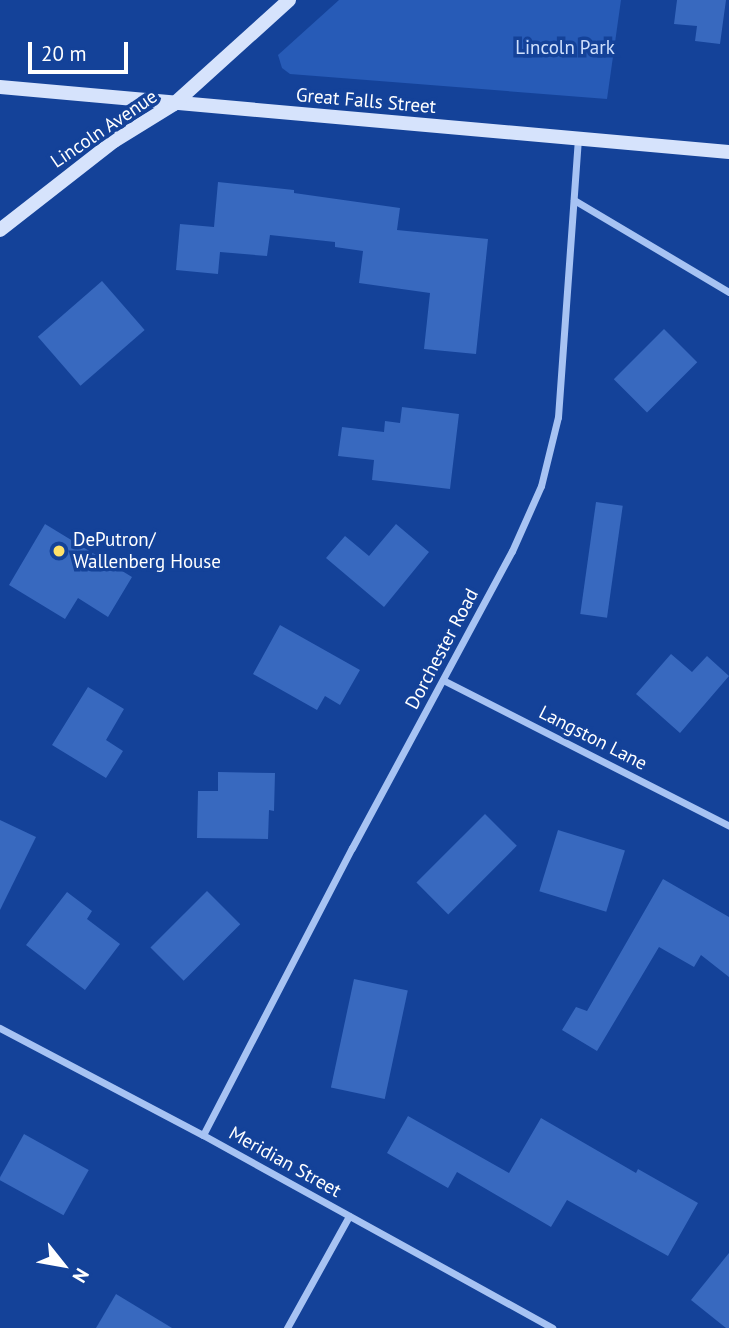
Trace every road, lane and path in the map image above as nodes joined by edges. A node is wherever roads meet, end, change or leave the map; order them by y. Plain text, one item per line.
1 (289, 0) edge
2 (0, 88) edge
3 (174, 104) junction
4 (578, 138) junction
5 (729, 152) edge
6 (574, 200) junction
7 (0, 230) edge
8 (729, 292) edge
9 (443, 680) junction
10 (729, 826) edge
11 (0, 1028) edge
12 (203, 1135) junction
13 (349, 1216) junction
14 (287, 1328) edge
15 (552, 1328) edge

1 - 3 main road, Lincoln Avenue
2 - 3 main road, Great Falls Street
3 - 4 main road, Great Falls Street
3 - 7 main road, Lincoln Avenue
4 - 5 main road, Great Falls Street
4 - 6 street, Dorchester Road
6 - 8 street
6 - 9 street, Dorchester Road
9 - 10 street, Langston Lane
9 - 12 street, Dorchester Road
11 - 12 street, Meridian Street
12 - 13 street, Meridian Street
13 - 14 street
13 - 15 street, Meridian Street

